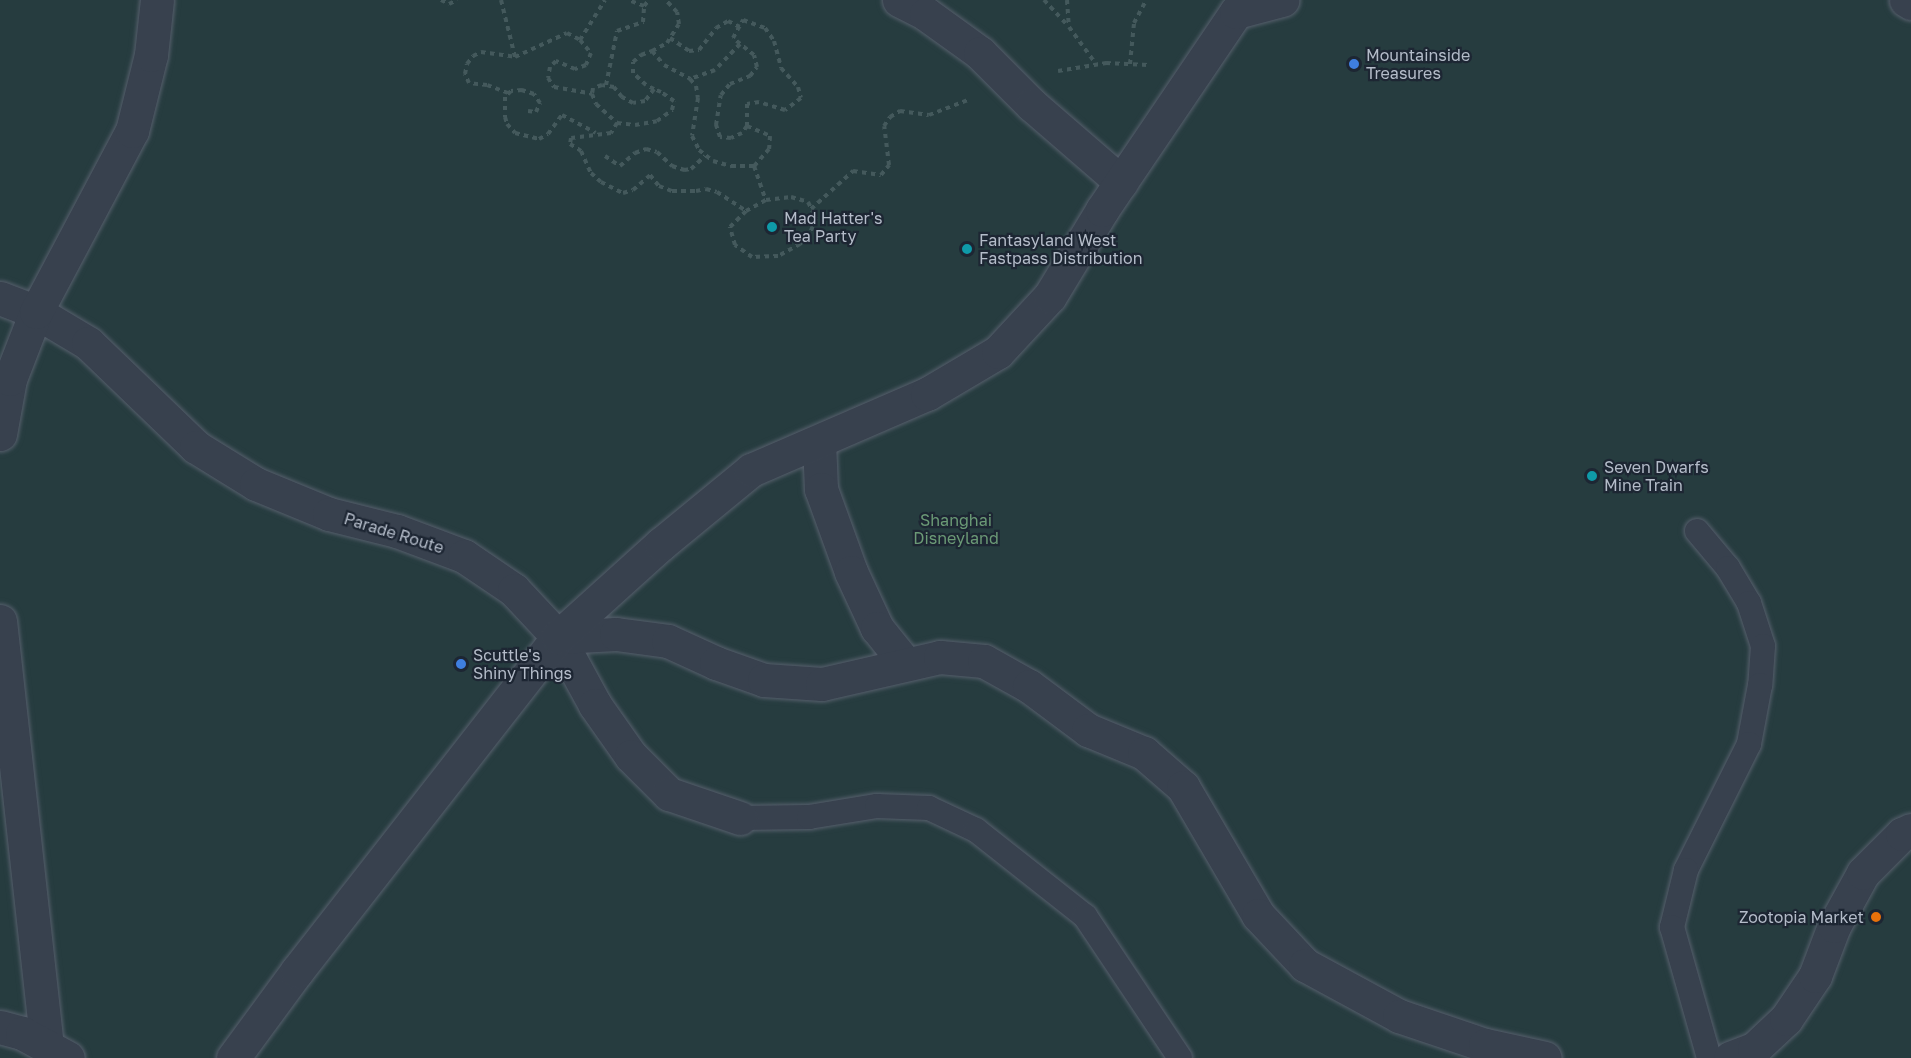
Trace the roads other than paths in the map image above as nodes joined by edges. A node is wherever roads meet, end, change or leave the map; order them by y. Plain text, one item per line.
1 (157, 0) edge
2 (899, 0) edge
3 (1282, 0) edge
4 (1906, 0) edge
5 (1911, 3) edge
6 (1121, 182) junction
7 (0, 298) edge
8 (36, 312) junction
9 (0, 434) edge
10 (819, 442) junction
11 (1697, 531) dead end
12 (0, 621) edge
13 (558, 637) junction
14 (906, 664) junction
15 (740, 818) joint
16 (1911, 830) edge
17 (0, 1027) edge
18 (57, 1052) edge
19 (233, 1058) edge
20 (1180, 1058) edge
21 (1545, 1058) edge
22 (1709, 1058) edge
23 (1730, 1058) edge

1 - 8 street
2 - 6 street
3 - 6 street
4 - 5 street
6 - 10 street
7 - 8 street, Parade Route
8 - 9 street
8 - 13 street, Parade Route
10 - 13 street
10 - 14 street
11 - 22 lane
12 - 18 street
13 - 14 street
13 - 15 street, Parade Route
13 - 19 street
14 - 21 street
15 - 20 lane
16 - 23 street
17 - 18 street

